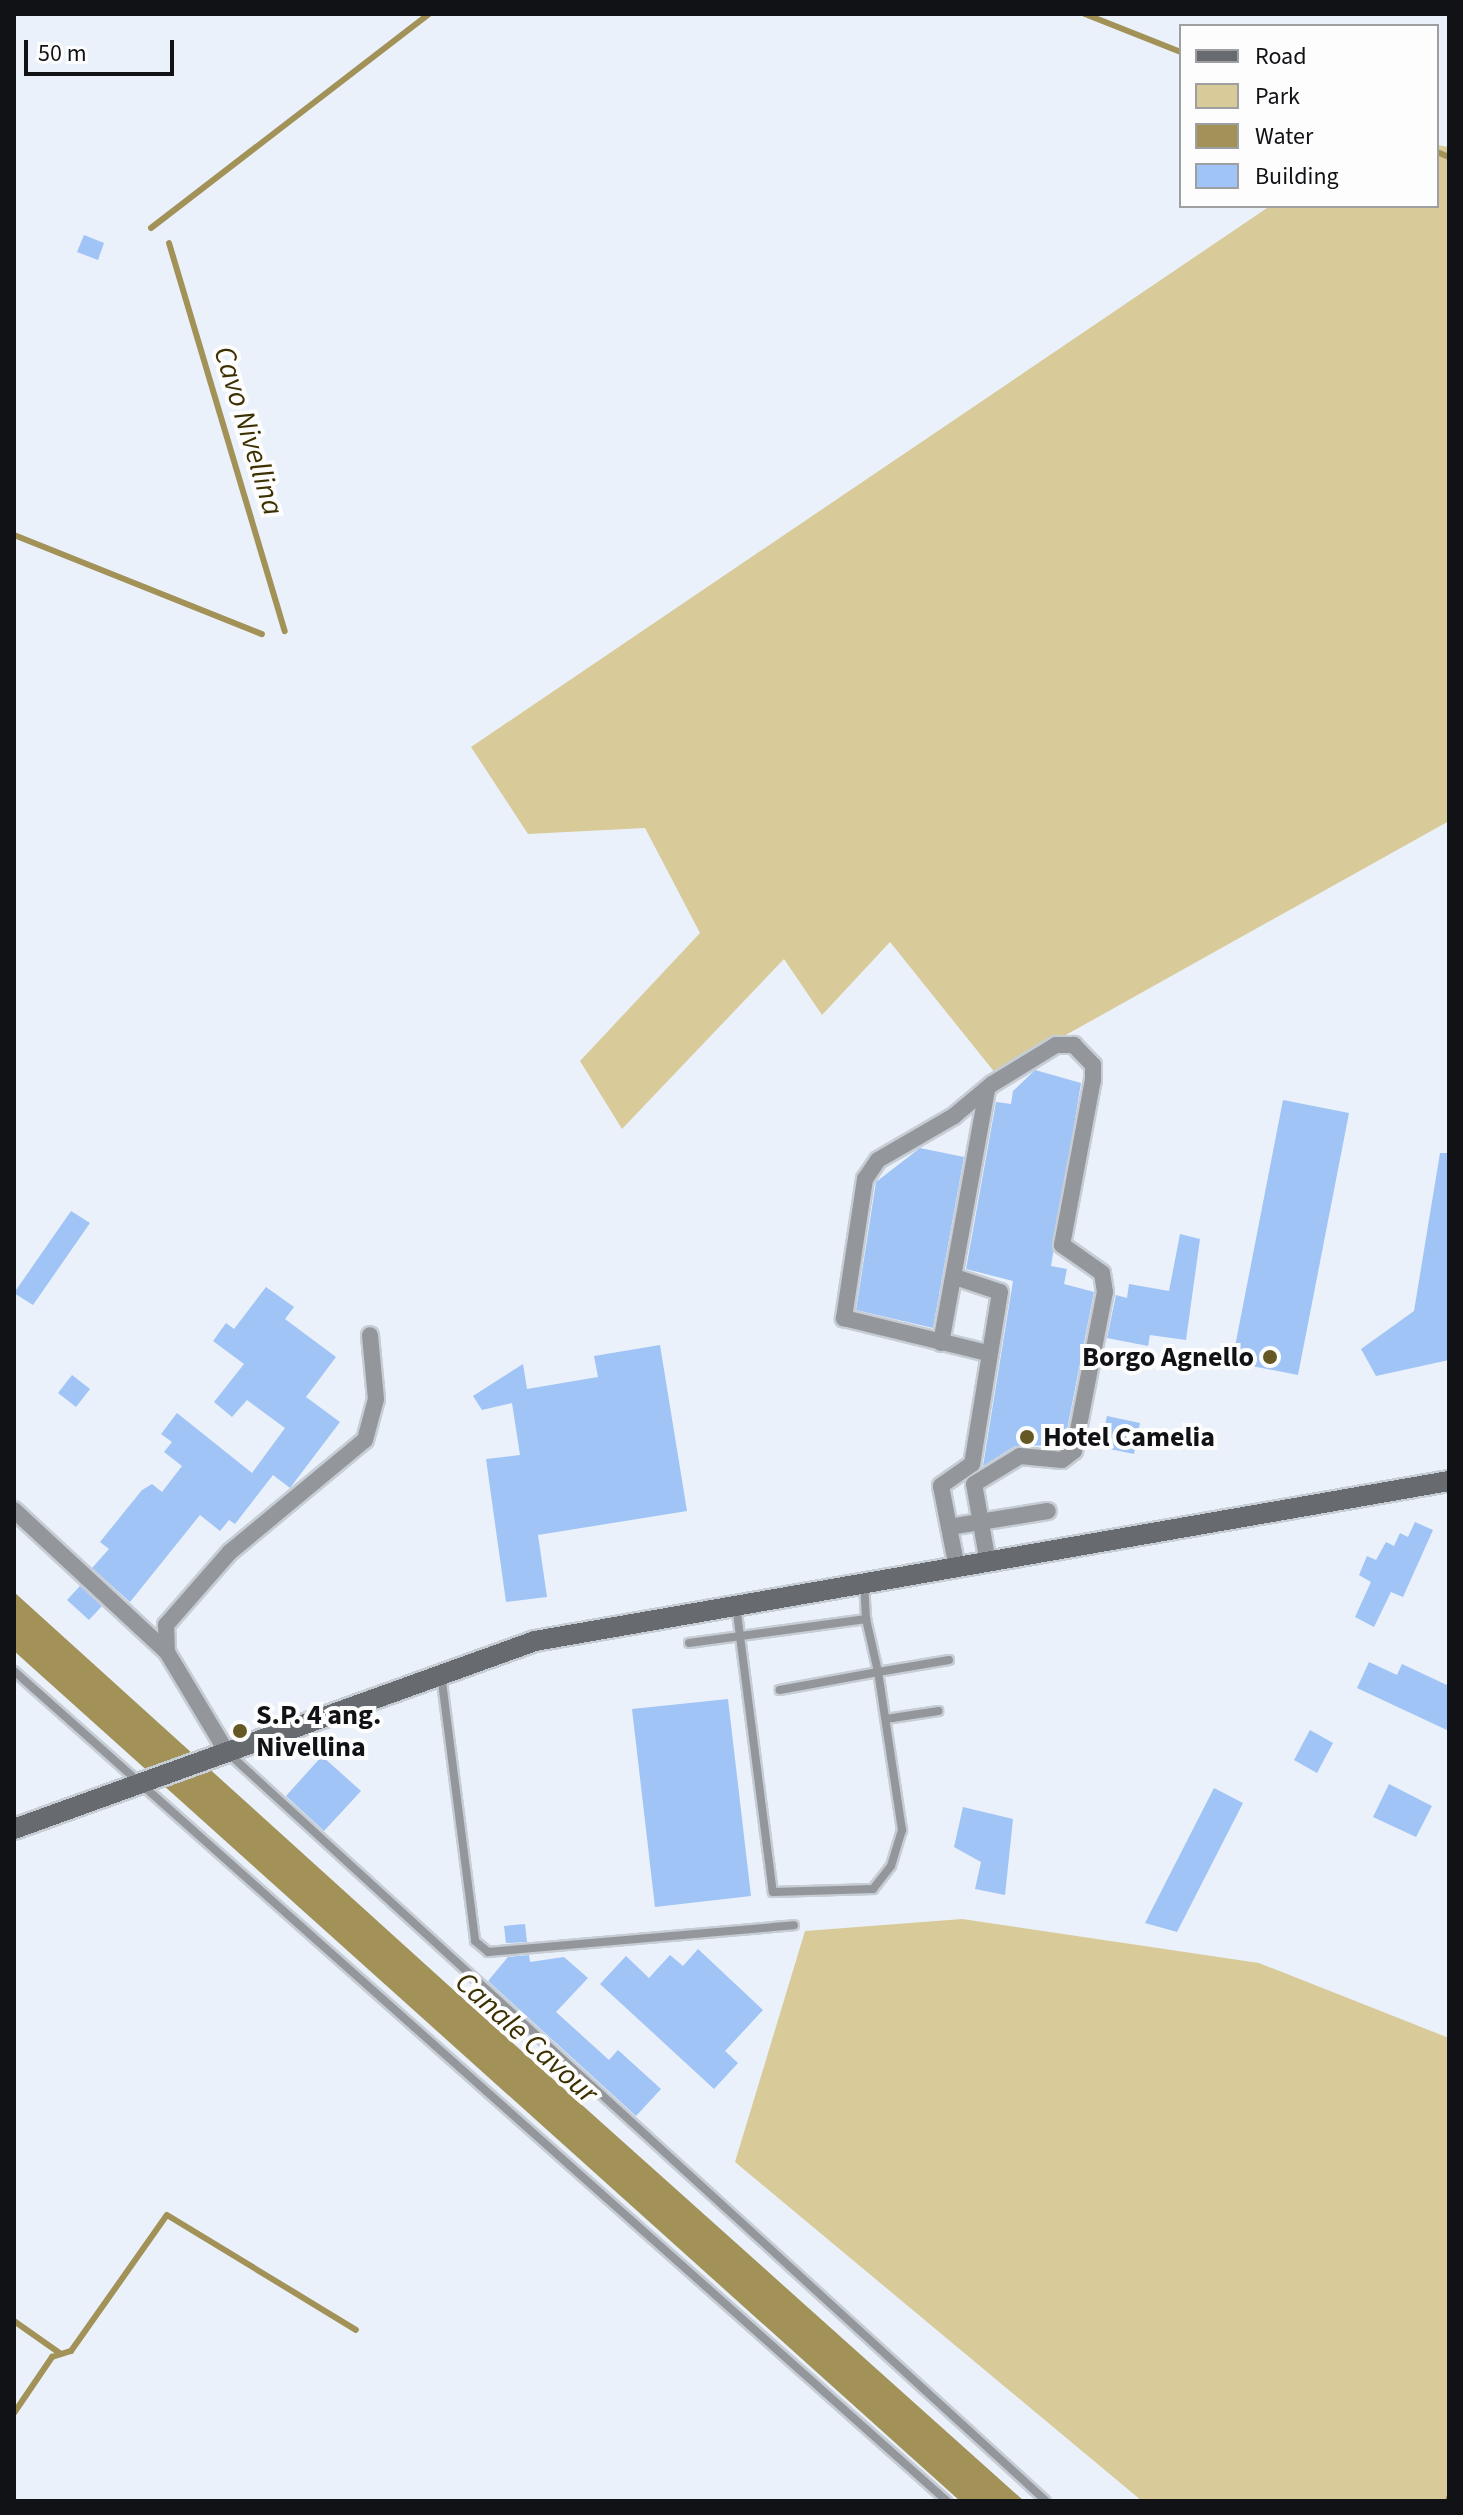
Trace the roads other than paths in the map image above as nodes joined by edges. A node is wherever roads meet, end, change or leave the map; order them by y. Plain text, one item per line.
1 (987, 1091) junction
2 (955, 1277) junction
3 (370, 1335) dead end
4 (941, 1343) junction
5 (988, 1353) junction
6 (1449, 1481) edge
7 (14, 1510) edge
8 (1048, 1511) dead end
9 (981, 1522) junction
10 (949, 1527) junction
11 (988, 1563) junction
12 (957, 1568) junction
13 (863, 1584) junction
14 (736, 1604) junction
15 (866, 1619) junction
16 (741, 1636) junction
17 (689, 1643) dead end
18 (167, 1652) junction
19 (949, 1660) dead end
20 (440, 1670) junction
21 (14, 1671) edge
22 (878, 1672) junction
23 (780, 1690) dead end
24 (938, 1711) dead end
25 (886, 1719) junction
26 (218, 1752) junction
27 (140, 1781) junction
28 (14, 1829) edge
29 (794, 1925) dead end
30 (947, 2501) edge
31 (1046, 2501) edge

1 - 2 street
1 - 4 street
1 - 9 street
2 - 4 street
2 - 5 street
3 - 18 street
4 - 5 street
5 - 10 street
6 - 11 street
7 - 18 street
8 - 9 street
9 - 10 street
9 - 11 street
10 - 12 street
11 - 12 street
12 - 13 street
13 - 14 street
13 - 15 lane
14 - 16 lane
14 - 20 street
15 - 16 lane
15 - 22 lane
16 - 17 lane
16 - 25 lane
18 - 26 street
19 - 22 lane
20 - 26 street
20 - 29 lane
21 - 27 lane
22 - 23 lane
22 - 25 lane
24 - 25 lane
26 - 27 street
26 - 31 lane
27 - 28 street
27 - 30 lane

